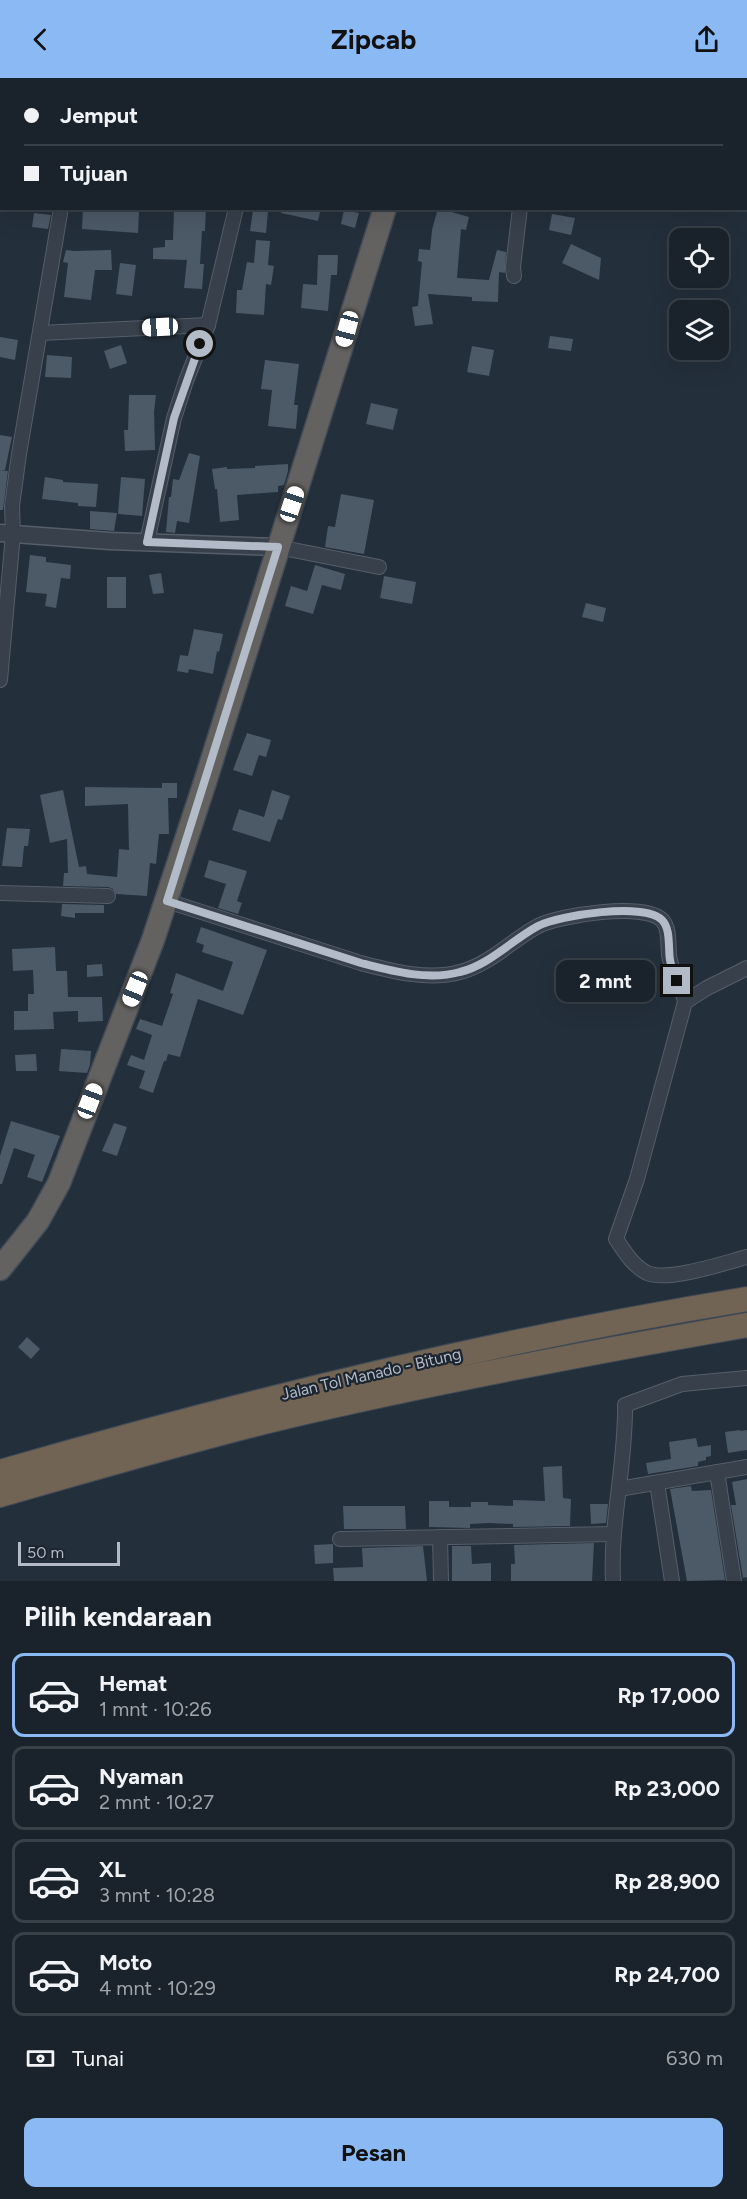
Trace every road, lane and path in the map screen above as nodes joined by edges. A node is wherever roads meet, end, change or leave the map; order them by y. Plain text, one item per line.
1 (61, 210) edge
2 (236, 210) edge
3 (384, 210) edge
4 (520, 210) edge
5 (514, 276) dead end
6 (207, 325) junction
7 (40, 333) junction
8 (6, 505) edge
9 (6, 534) edge
10 (147, 542) junction
11 (278, 547) junction
12 (379, 567) dead end
13 (0, 680) edge
14 (0, 893) edge
15 (108, 896) dead end
16 (167, 901) junction
17 (747, 968) edge
18 (685, 1002) junction
19 (747, 1257) edge
20 (0, 1269) edge
21 (747, 1299) edge
22 (747, 1325) edge
23 (747, 1378) edge
24 (747, 1467) edge
25 (0, 1472) edge
26 (717, 1472) junction
27 (657, 1483) junction
28 (619, 1489) junction
29 (0, 1495) edge
30 (613, 1534) junction
31 (440, 1537) junction
32 (340, 1539) dead end
33 (441, 1581) edge
34 (613, 1581) edge
35 (672, 1581) edge
36 (734, 1581) edge

1 - 7 street
2 - 6 street
3 - 11 highway
4 - 5 street
6 - 7 street
6 - 10 street
7 - 8 street
8 - 9 street
9 - 10 street
9 - 13 street
10 - 11 street
11 - 12 street
11 - 16 highway
14 - 15 street
16 - 18 street
16 - 20 highway
17 - 18 street
18 - 19 street
21 - 25 highway, Jalan Tol Manado - Bitung
22 - 29 highway, Jalan Tol Manado - Bitung
23 - 28 street
24 - 26 street
26 - 27 street
26 - 36 street
27 - 28 street
27 - 35 street
28 - 30 street
30 - 31 street
30 - 34 street
31 - 32 street
31 - 33 street

